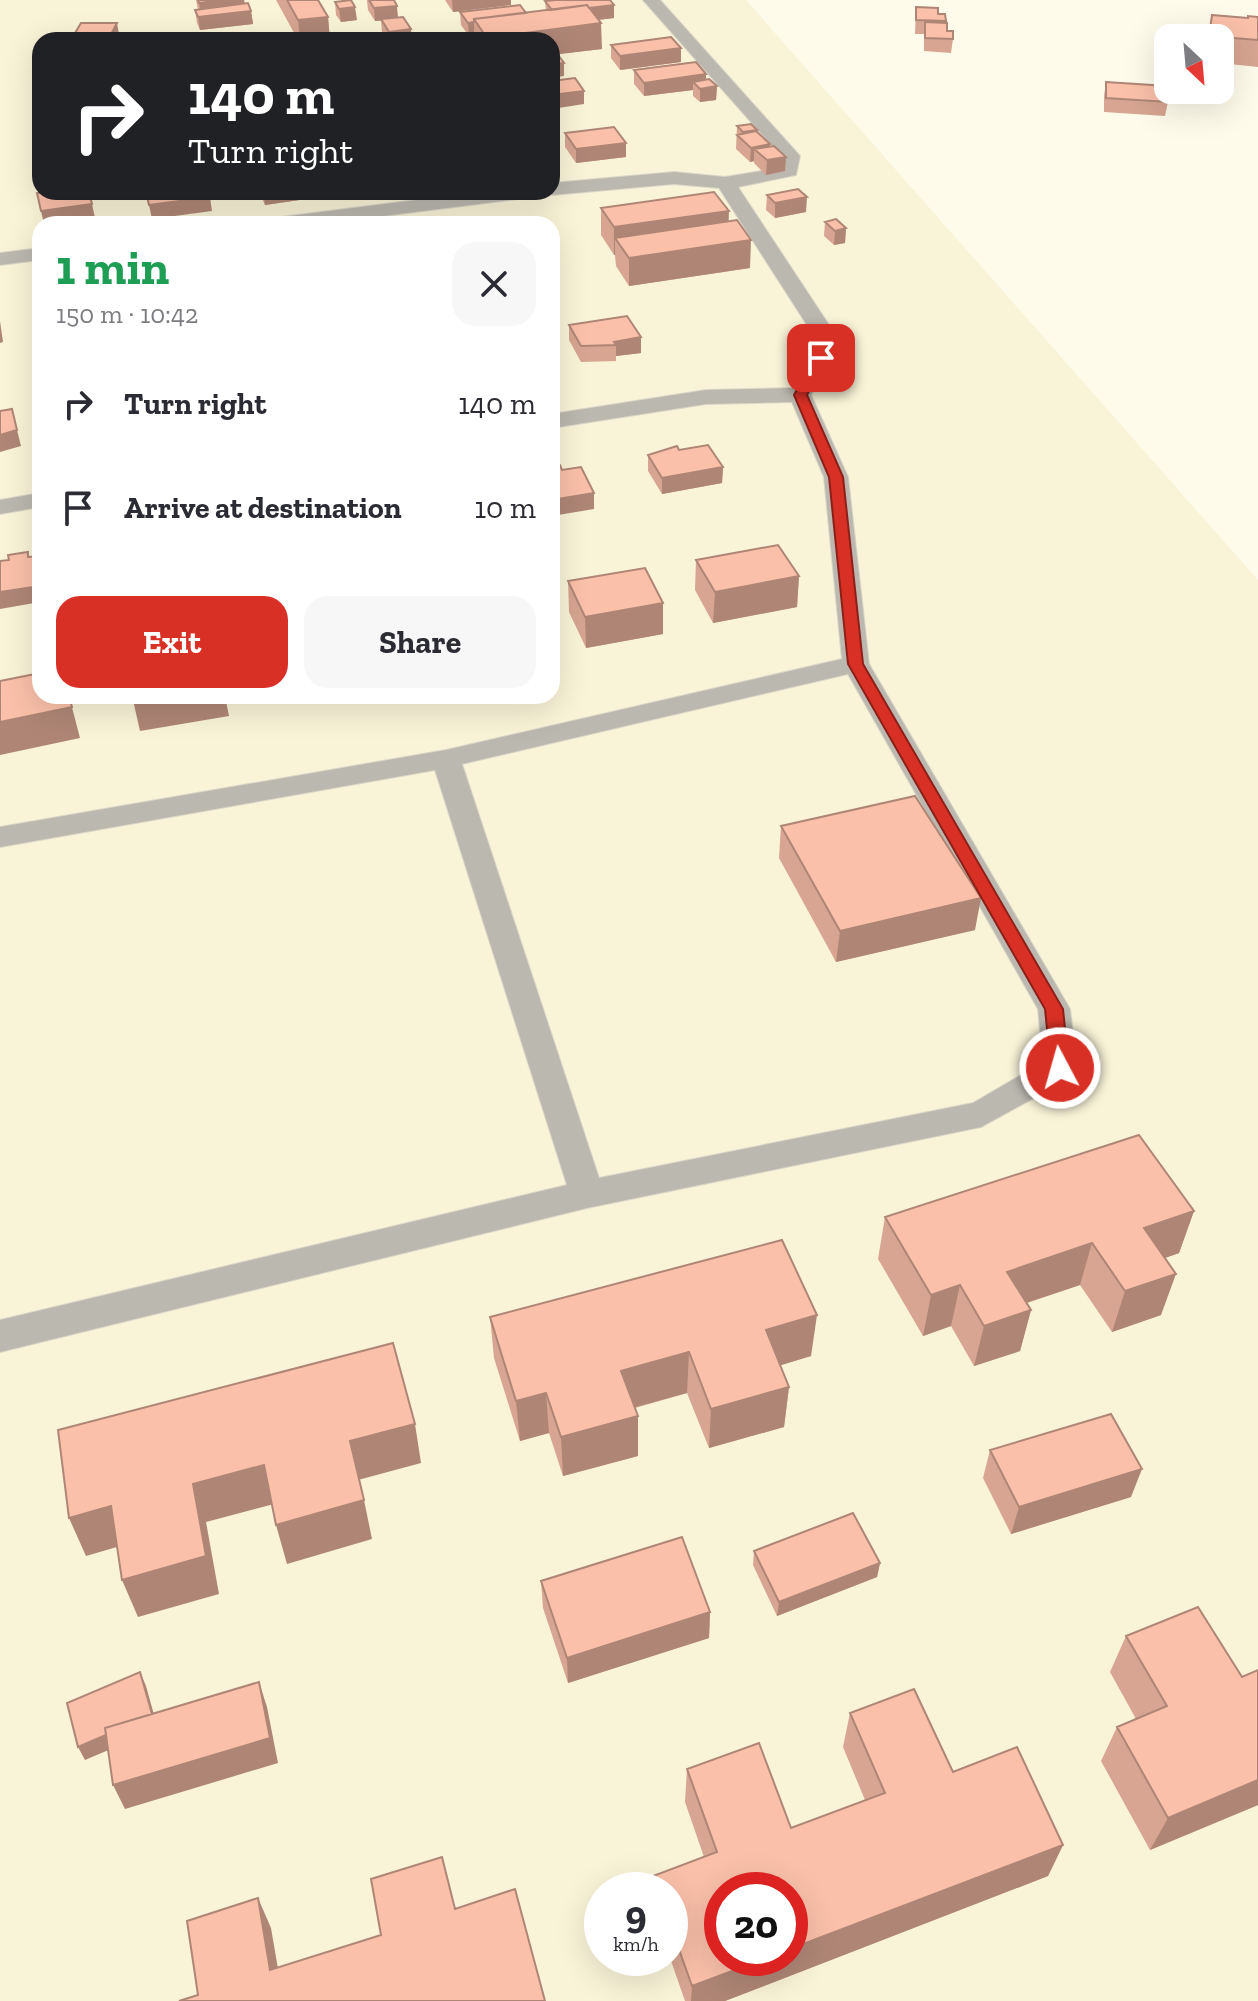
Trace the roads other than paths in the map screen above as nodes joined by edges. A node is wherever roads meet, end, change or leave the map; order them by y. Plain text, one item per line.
1 (651, 0) edge
2 (725, 183) junction
3 (560, 188) edge
4 (462, 200) edge
5 (337, 216) edge
6 (32, 255) edge
7 (0, 259) edge
8 (800, 395) junction
9 (560, 420) edge
10 (32, 501) edge
11 (0, 507) edge
12 (856, 664) junction
13 (446, 759) junction
14 (0, 837) edge
15 (587, 1194) junction
16 (0, 1336) edge

1 - 2 lane
2 - 3 lane
2 - 8 lane
4 - 5 lane
6 - 7 lane
8 - 9 lane
8 - 12 lane
10 - 11 lane
12 - 13 lane
12 - 15 lane
13 - 14 lane
13 - 15 lane
15 - 16 lane

